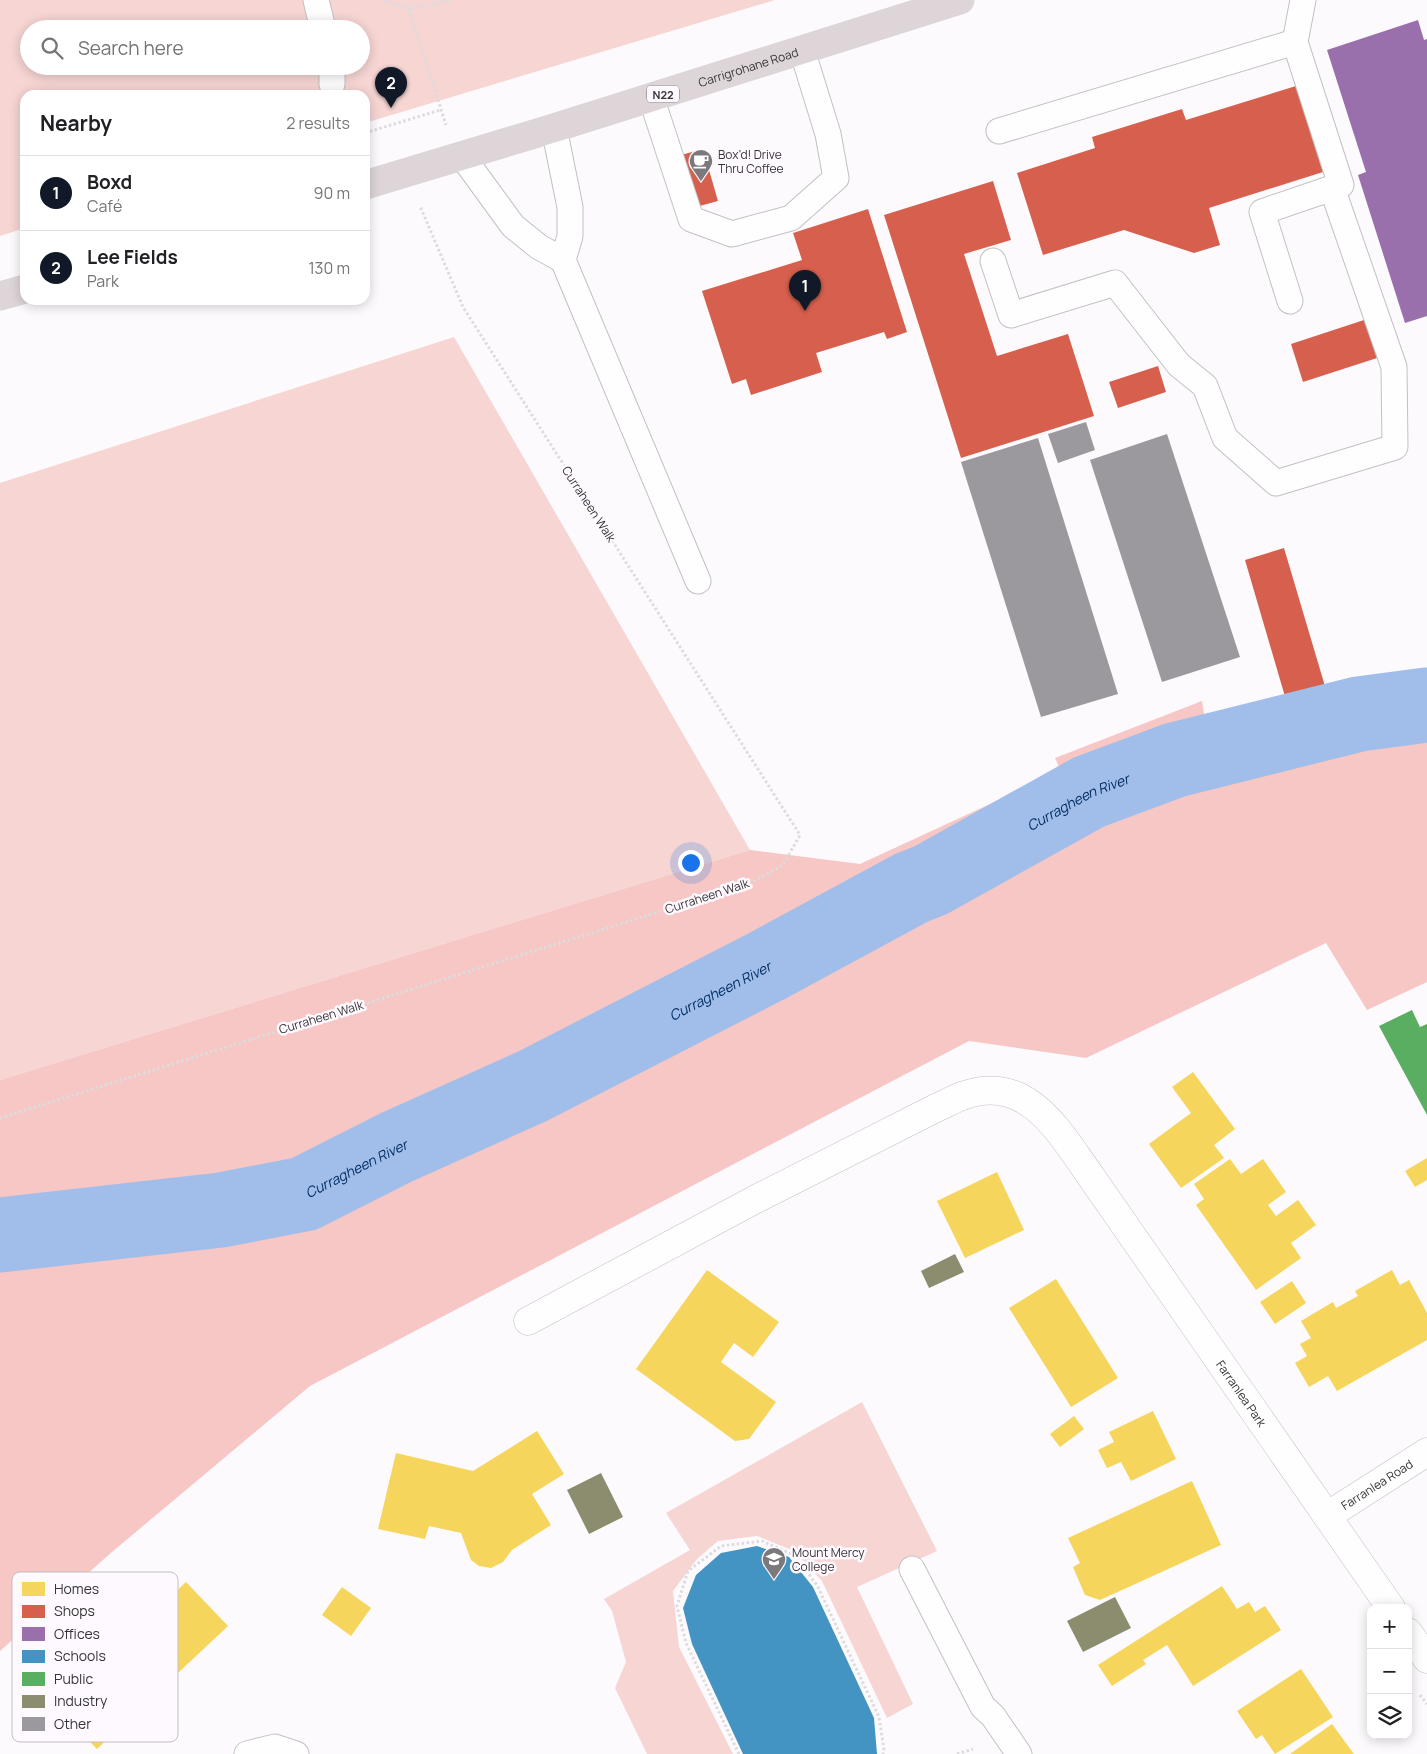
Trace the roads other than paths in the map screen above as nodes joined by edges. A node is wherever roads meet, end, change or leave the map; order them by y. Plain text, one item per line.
1 (316, 0) edge
2 (960, 0) edge
3 (1302, 0) edge
4 (321, 20) edge
5 (1295, 42) junction
6 (802, 50) junction
7 (651, 97) junction
8 (554, 128) junction
9 (999, 132) dead end
10 (460, 156) junction
11 (370, 183) edge
12 (1332, 188) junction
13 (563, 260) junction
14 (993, 261) dead end
15 (20, 290) edge
16 (0, 296) edge
17 (1290, 301) dead end
18 (698, 580) dead end
19 (528, 1321) dead end
20 (1427, 1452) edge
21 (1327, 1516) junction
22 (912, 1569) dead end
23 (1388, 1604) edge
24 (1412, 1638) edge
25 (1427, 1659) edge
26 (247, 1754) edge
27 (296, 1754) edge
28 (1019, 1754) edge

1 - 4 lane
2 - 6 highway, Carrigrohane Road / N22
3 - 5 lane
5 - 9 lane
5 - 12 lane
6 - 7 highway, Carrigrohane Road / N22
6 - 7 lane
7 - 8 highway, Carrigrohane Road / N22
8 - 10 highway, Carrigrohane Road / N22
8 - 13 lane
10 - 11 highway, Carrigrohane Road / N22
10 - 13 lane
12 - 14 lane
12 - 17 lane
13 - 18 lane
15 - 16 highway
19 - 21 street, Farranlea Park
20 - 21 street, Farranlea Road
21 - 23 street, Farranlea Park
22 - 28 lane
24 - 25 street
26 - 27 lane

